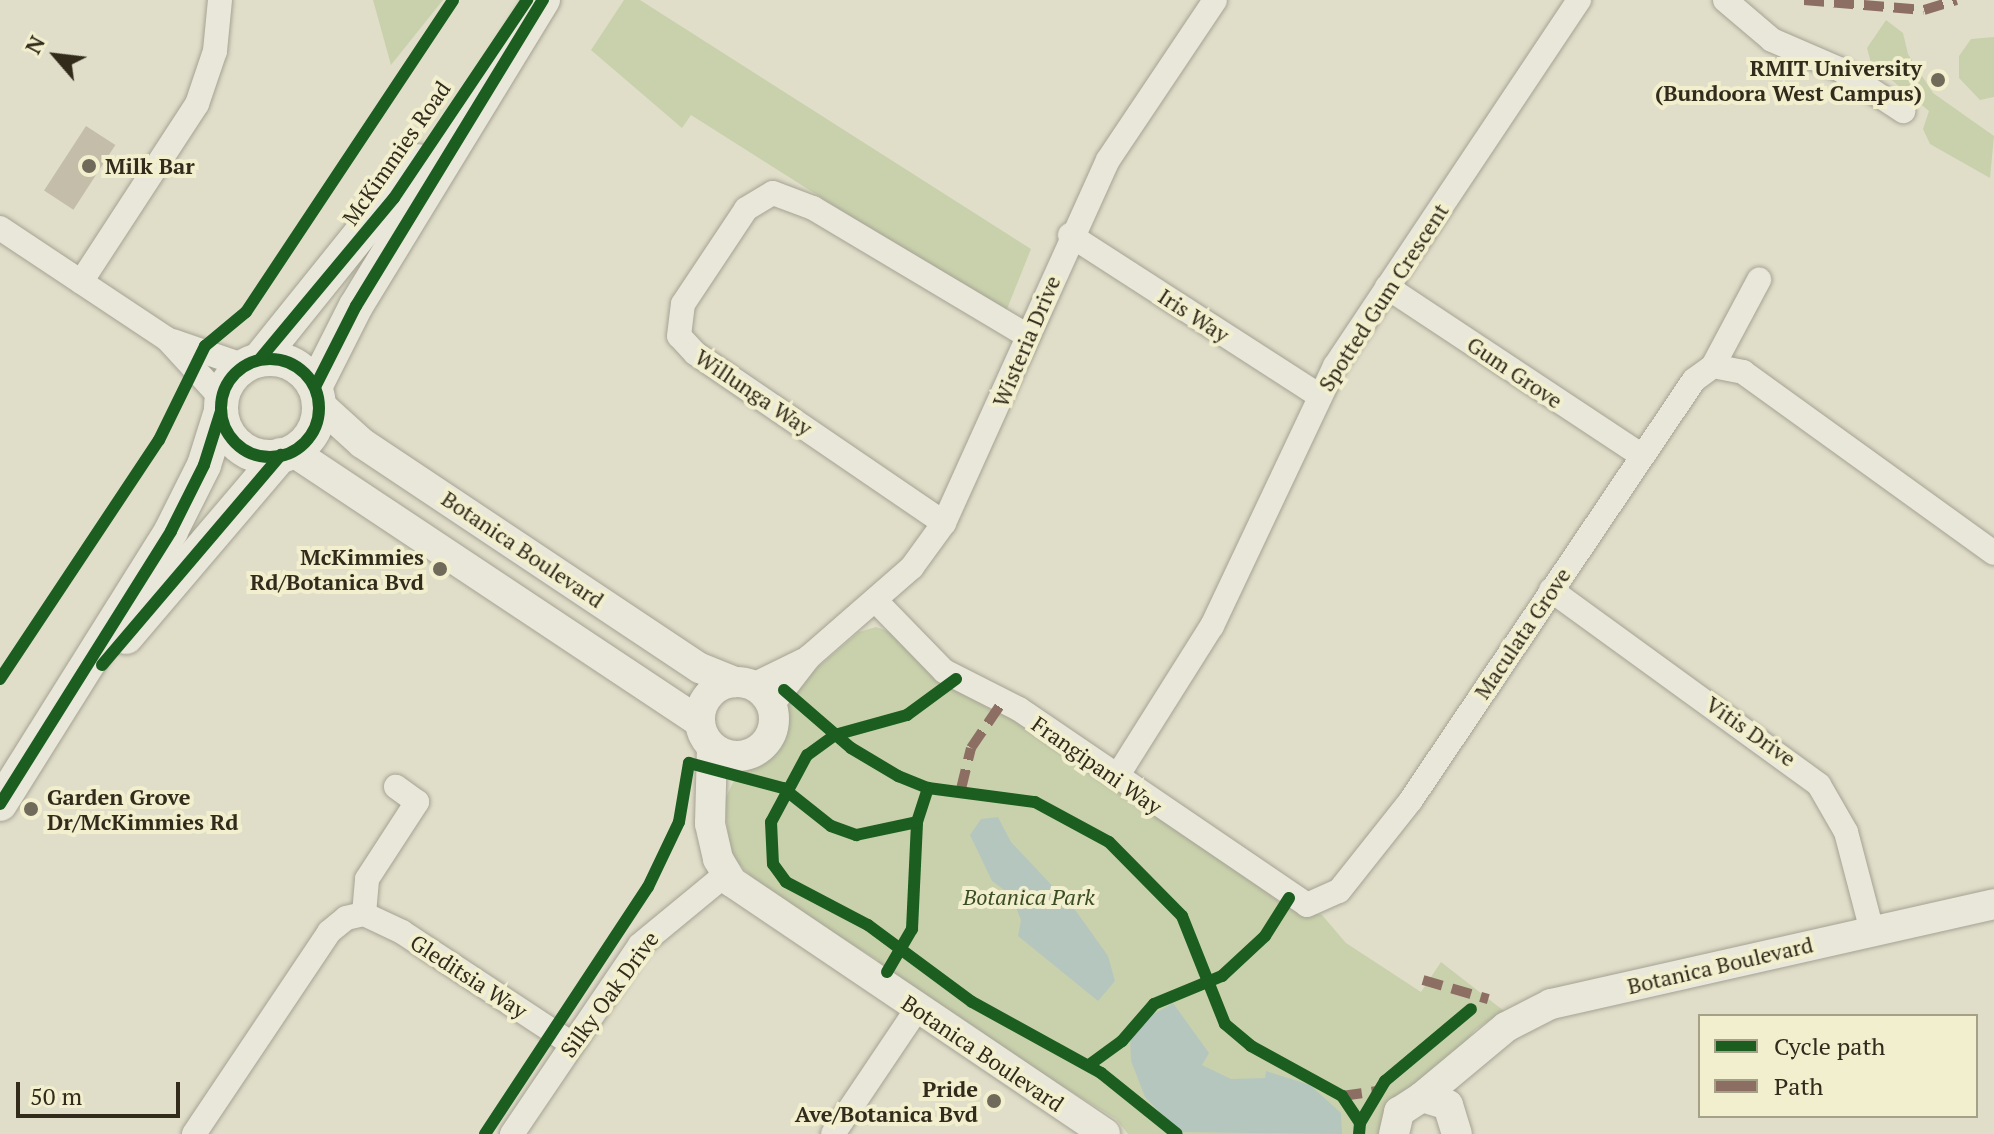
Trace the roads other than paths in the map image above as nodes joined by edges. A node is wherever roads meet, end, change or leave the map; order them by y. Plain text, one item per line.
1 (220, 0) edge
2 (527, 0) edge
3 (543, 0) edge
4 (1215, 0) edge
5 (1579, 0) edge
6 (1725, 0) edge
7 (1903, 111) dead end
8 (0, 228) edge
9 (1070, 235) junction
10 (1759, 280) dead end
11 (81, 282) junction
12 (1387, 287) junction
13 (1028, 336) junction
14 (167, 339) junction
15 (252, 363) junction
16 (1713, 366) junction
17 (317, 395) junction
18 (1318, 395) junction
19 (222, 405) junction
20 (286, 453) junction
21 (1642, 456) junction
22 (944, 523) junction
23 (526, 551) junction
24 (1994, 553) edge
25 (502, 588) junction
26 (1551, 590) junction
27 (876, 601) junction
28 (753, 691) junction
29 (65, 707) junction
30 (706, 734) junction
31 (741, 756) junction
32 (1118, 775) junction
33 (396, 787) dead end
34 (0, 804) edge
35 (711, 804) junction
36 (726, 874) junction
37 (1329, 900) joint
38 (1994, 904) edge
39 (364, 914) junction
40 (1872, 931) junction
41 (917, 1009) junction
42 (572, 1044) junction
43 (1465, 1065) junction
44 (1422, 1097) junction
45 (1458, 1126) edge
46 (194, 1134) edge
47 (512, 1134) edge
48 (833, 1134) edge
49 (1105, 1134) edge
50 (1394, 1134) edge

1 - 11 street
2 - 15 main road, McKimmies Road
3 - 17 main road, McKimmies Road
4 - 9 street, Wisteria Drive
5 - 12 street, Spotted Gum Crescent
6 - 7 street
8 - 11 street
9 - 13 street, Wisteria Drive
9 - 18 street, Iris Way
10 - 16 street, Maculata Grove
11 - 14 street
12 - 18 street, Spotted Gum Crescent
12 - 21 street, Gum Grove
13 - 22 street, Wisteria Drive
13 - 22 street, Willunga Way
14 - 15 street
14 - 19 street
15 - 17 main road
15 - 19 main road
16 - 21 street, Maculata Grove
16 - 24 street
17 - 20 main road
17 - 23 street, Botanica Boulevard
18 - 32 street, Spotted Gum Crescent
19 - 20 main road
19 - 29 main road
20 - 25 street, Botanica Boulevard
20 - 29 main road
21 - 26 street, Maculata Grove
22 - 27 street, Wisteria Drive
23 - 25 street
23 - 28 street, Botanica Boulevard
25 - 30 street, Botanica Boulevard
26 - 37 street, Maculata Grove
26 - 40 street, Vitis Drive
27 - 28 street, Wisteria Drive
27 - 32 street, Frangipani Way
28 - 30 street
28 - 31 street
29 - 34 main road
30 - 31 street
30 - 35 street, Botanica Boulevard
31 - 35 street
32 - 37 street, Frangipani Way
33 - 39 street
35 - 36 street, Botanica Boulevard
36 - 41 street, Botanica Boulevard
36 - 42 street, Silky Oak Drive
38 - 40 street, Botanica Boulevard
39 - 42 street, Gleditsia Way
39 - 46 street
40 - 43 street, Botanica Boulevard
41 - 48 street
41 - 49 street, Botanica Boulevard
42 - 47 street, Silky Oak Drive
43 - 44 street, Botanica Boulevard
43 - 45 street
44 - 45 street
44 - 50 street, Botanica Boulevard

